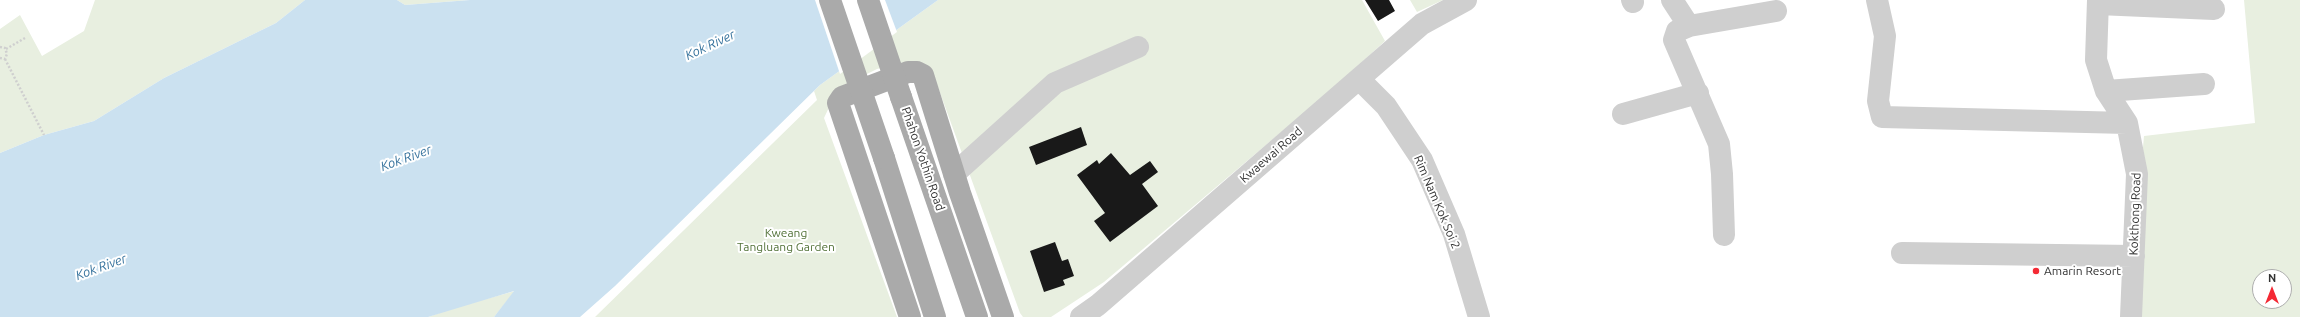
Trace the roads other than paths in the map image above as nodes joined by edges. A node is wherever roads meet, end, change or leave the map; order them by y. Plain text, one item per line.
1 (830, 0) edge
2 (868, 0) edge
3 (1466, 0) edge
4 (1672, 0) edge
5 (1877, 0) edge
6 (2098, 2) edge
7 (2214, 9) dead end
8 (1776, 11) dead end
9 (1689, 26) junction
10 (1138, 47) dead end
11 (1359, 79) junction
12 (2204, 84) dead end
13 (2106, 91) junction
14 (1698, 93) junction
15 (1623, 114) dead end
16 (2127, 123) junction
17 (954, 174) junction
18 (1724, 235) dead end
19 (1902, 253) dead end
20 (2134, 256) junction
21 (1095, 313) edge
22 (910, 317) edge
23 (934, 317) edge
24 (978, 317) edge
25 (1003, 317) edge
26 (1479, 317) edge
27 (2131, 317) edge

1 - 23 main road, bridge
2 - 24 main road, Phahon Yothin Road, bridge
3 - 11 street, Kwaewai Road
4 - 9 street
5 - 16 street
6 - 7 street
6 - 13 street, Kokthong Road
8 - 9 street
9 - 14 street
10 - 17 street
11 - 21 street, Kwaewai Road
11 - 26 street, Rim Nam Kok Soi 2
12 - 13 street
13 - 16 street, Kokthong Road
14 - 15 street
14 - 18 street
16 - 20 street, Kokthong Road
17 - 22 main road
17 - 25 main road
19 - 20 street
20 - 27 street, Kokthong Road

